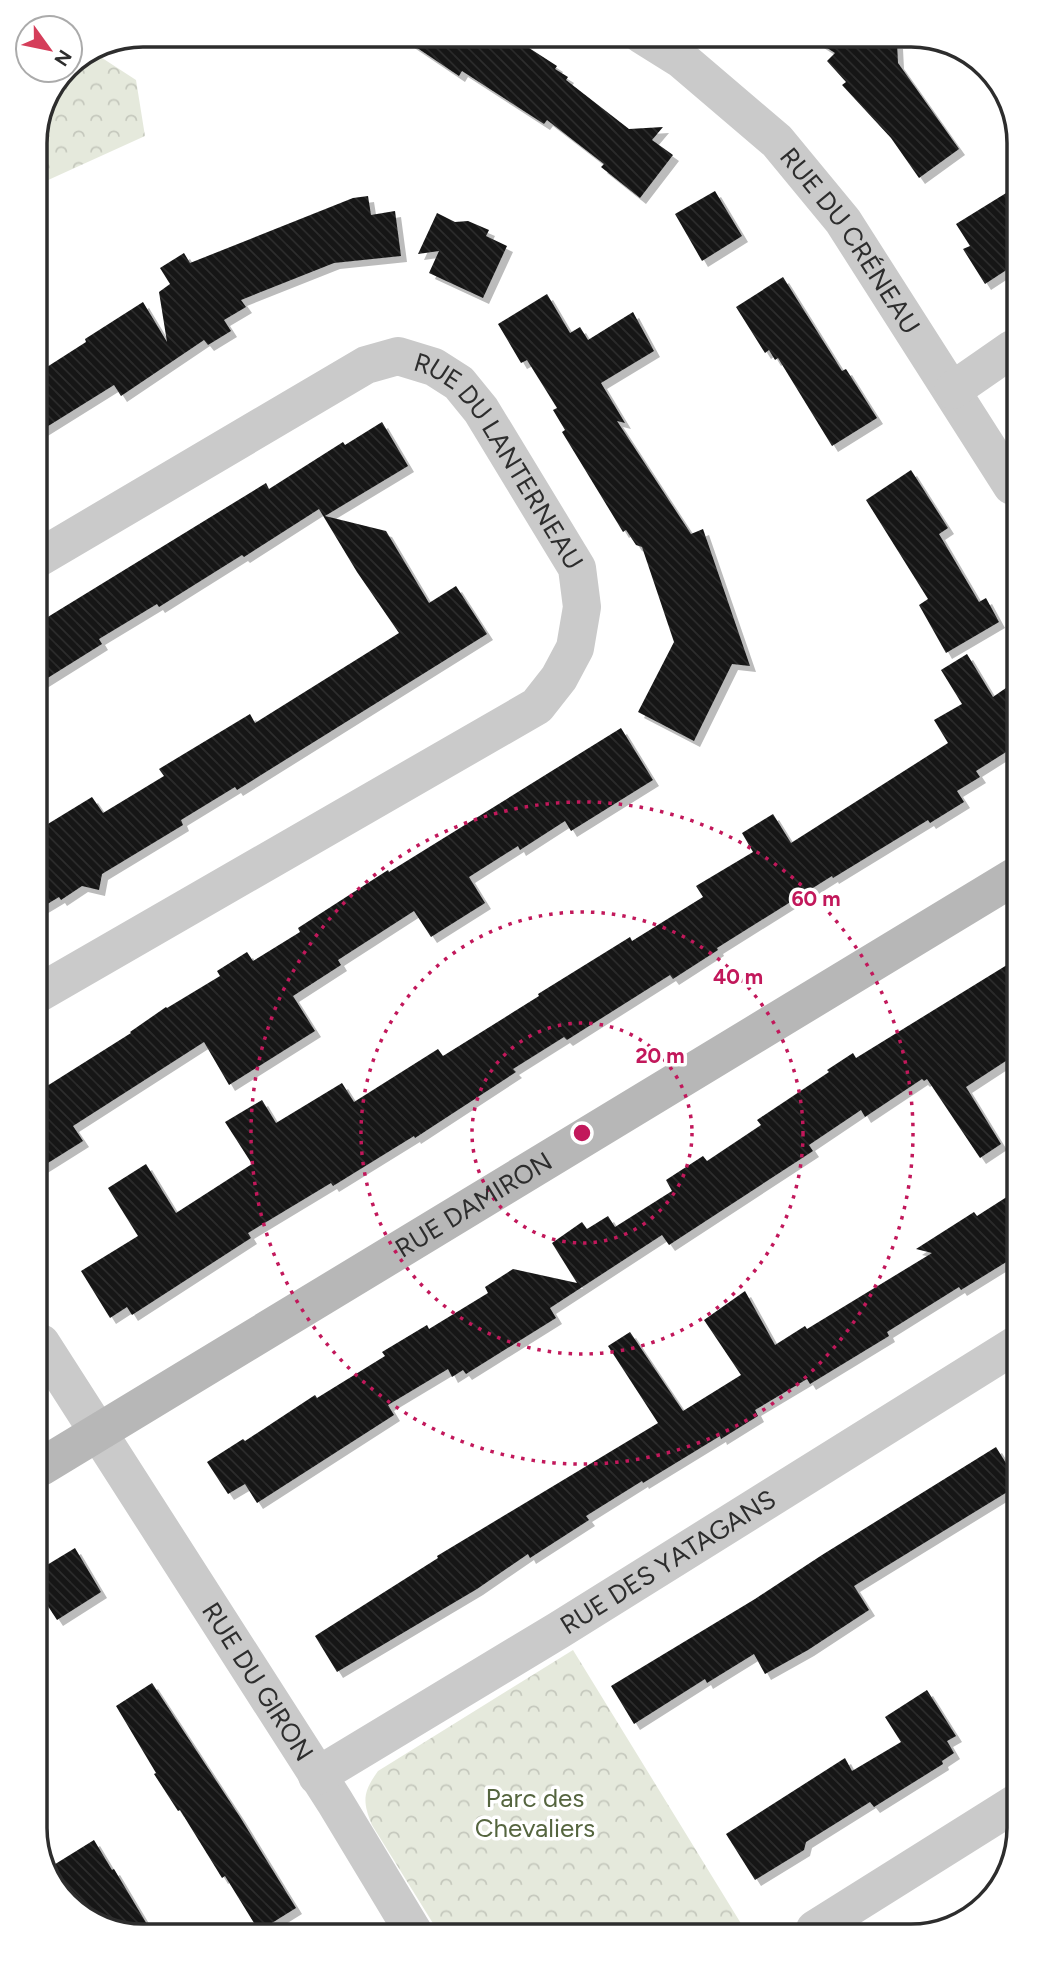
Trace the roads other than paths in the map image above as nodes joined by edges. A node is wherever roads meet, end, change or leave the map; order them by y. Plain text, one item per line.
1 (660, 47) edge
2 (1007, 352) edge
3 (953, 390) junction
4 (1007, 476) edge
5 (47, 553) edge
6 (1007, 881) edge
7 (47, 988) edge
8 (1007, 1350) edge
9 (47, 1352) edge
10 (98, 1433) junction
11 (47, 1463) edge
12 (317, 1776) junction
13 (1007, 1809) edge
14 (410, 1924) edge
15 (823, 1924) edge

1 - 3 street, RUE DU CRÉNEAU
2 - 3 street
3 - 4 street, RUE DU CRÉNEAU
5 - 7 street, RUE DU LANTERNEAU
6 - 10 street, RUE DAMIRON
8 - 12 street, RUE DES YATAGANS
9 - 10 street
10 - 11 street, RUE DAMIRON
10 - 12 street, RUE DU GIRON
12 - 14 street, RUE DU GIRON
13 - 15 street

